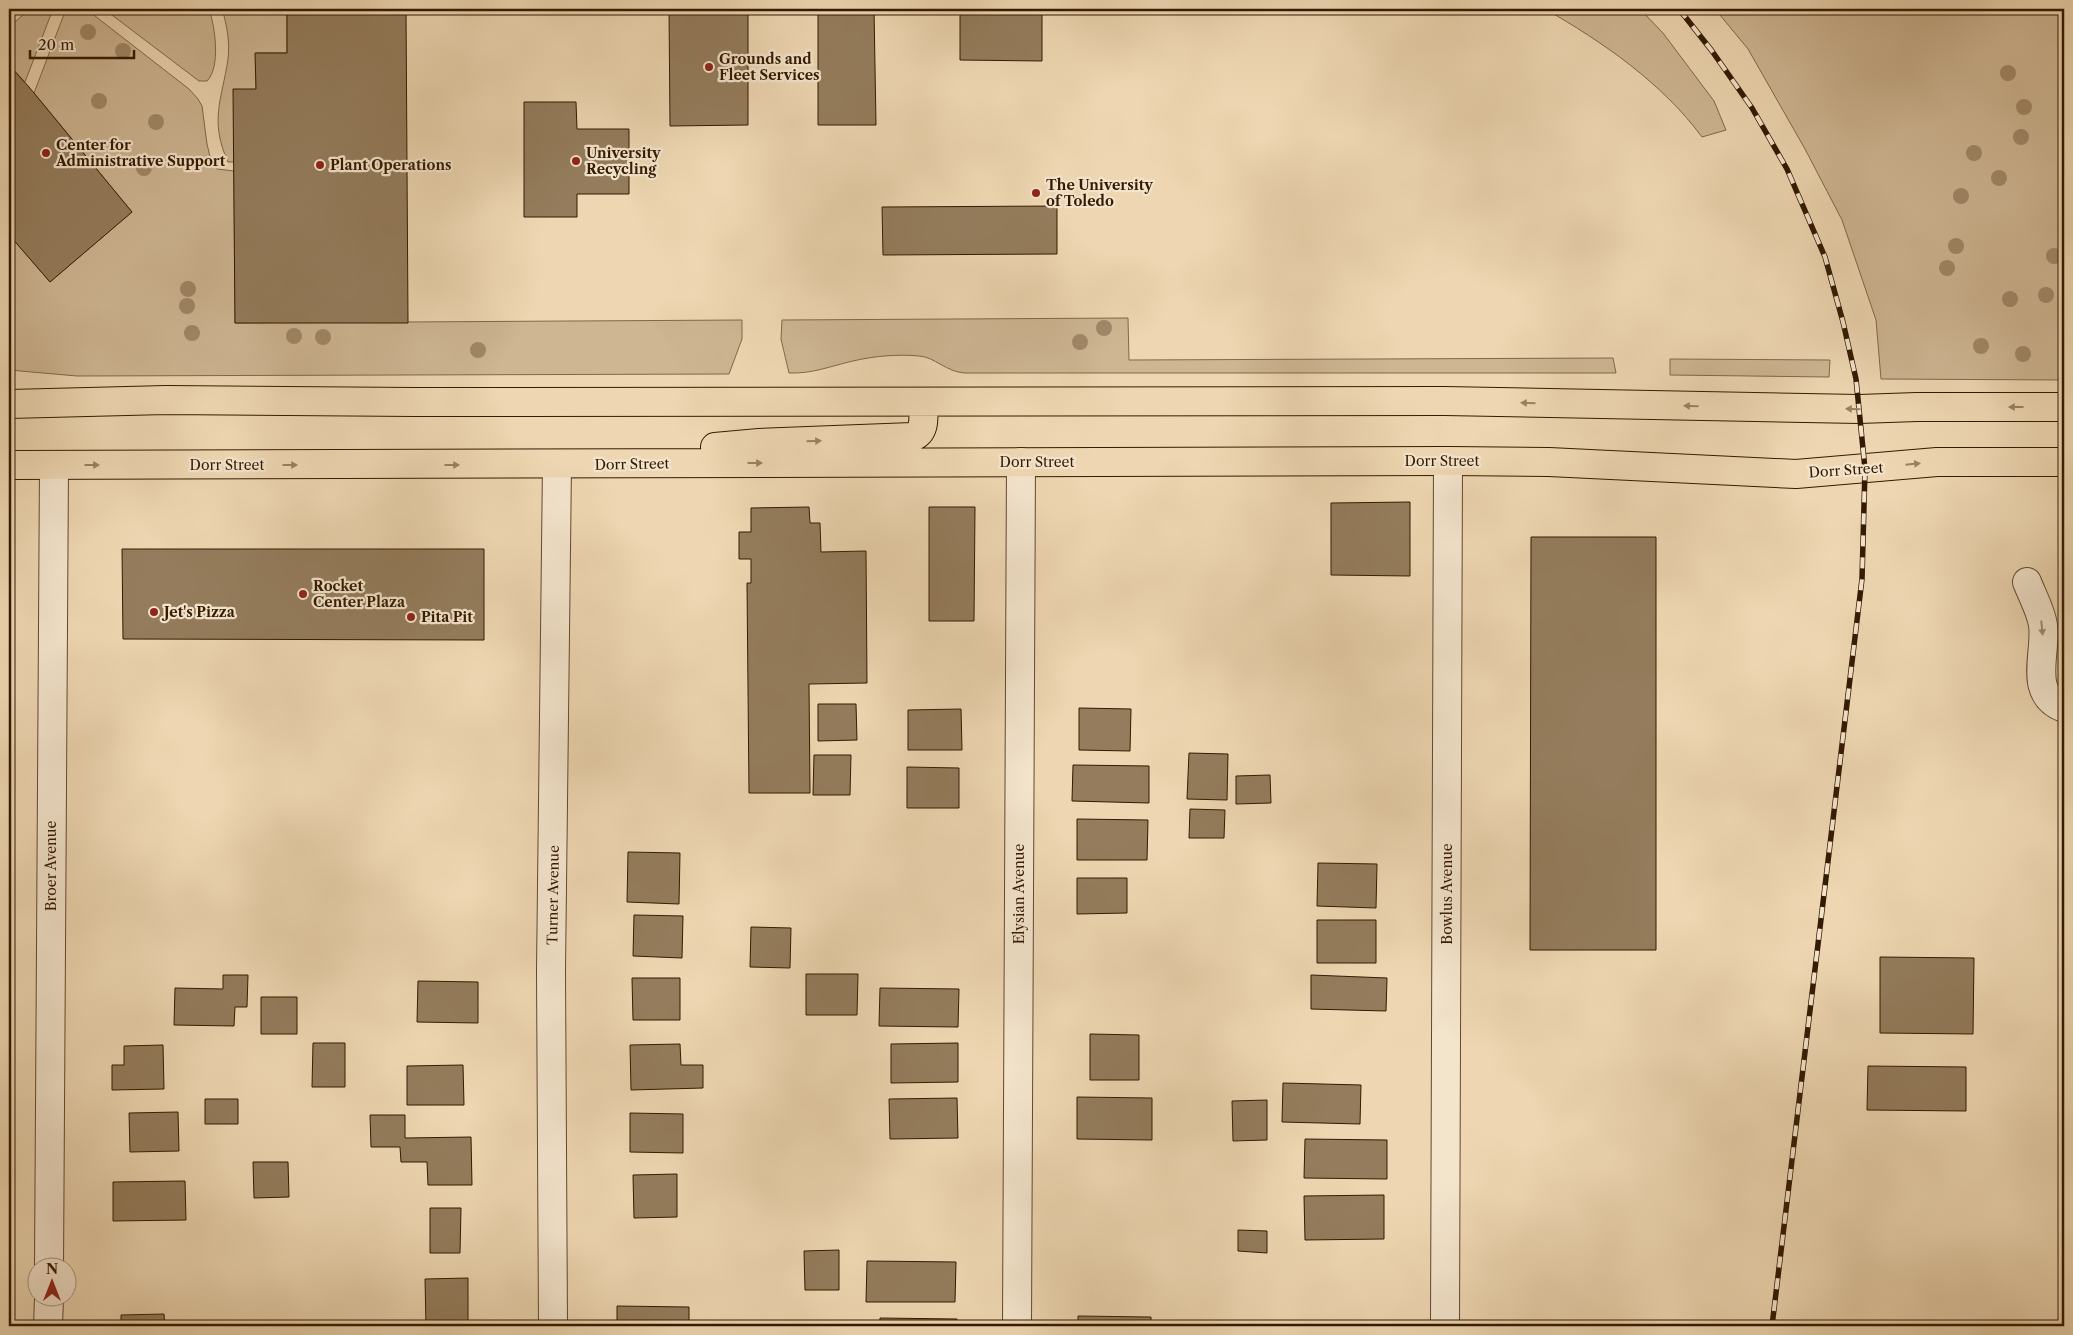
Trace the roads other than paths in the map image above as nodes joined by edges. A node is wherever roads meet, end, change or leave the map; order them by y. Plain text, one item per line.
1 (9, 390) edge
2 (76, 402) junction
3 (923, 402) junction
4 (9, 404) edge
5 (2064, 407) edge
6 (1448, 461) junction
7 (1021, 462) junction
8 (2064, 462) edge
9 (557, 464) junction
10 (9, 465) edge
11 (54, 465) junction
12 (2026, 582) dead end
13 (2064, 708) edge
14 (49, 1258) edge
15 (48, 1308) edge
16 (48, 1326) edge
17 (553, 1326) edge
18 (1017, 1326) edge
19 (1445, 1326) edge

1 - 2 street
2 - 3 main road
2 - 4 main road
5 -> 3 main road
9 -> 3 main road
6 - 7 main road, Dorr Street
6 -> 8 main road, Dorr Street
6 - 19 street, Bowlus Avenue
9 -> 7 main road, Dorr Street
7 - 18 street, Elysian Avenue
11 -> 9 main road, Dorr Street
9 - 17 street, Turner Avenue
10 - 11 main road, Dorr Street
11 - 14 street, Broer Avenue
12 -> 13 street
15 - 16 street

